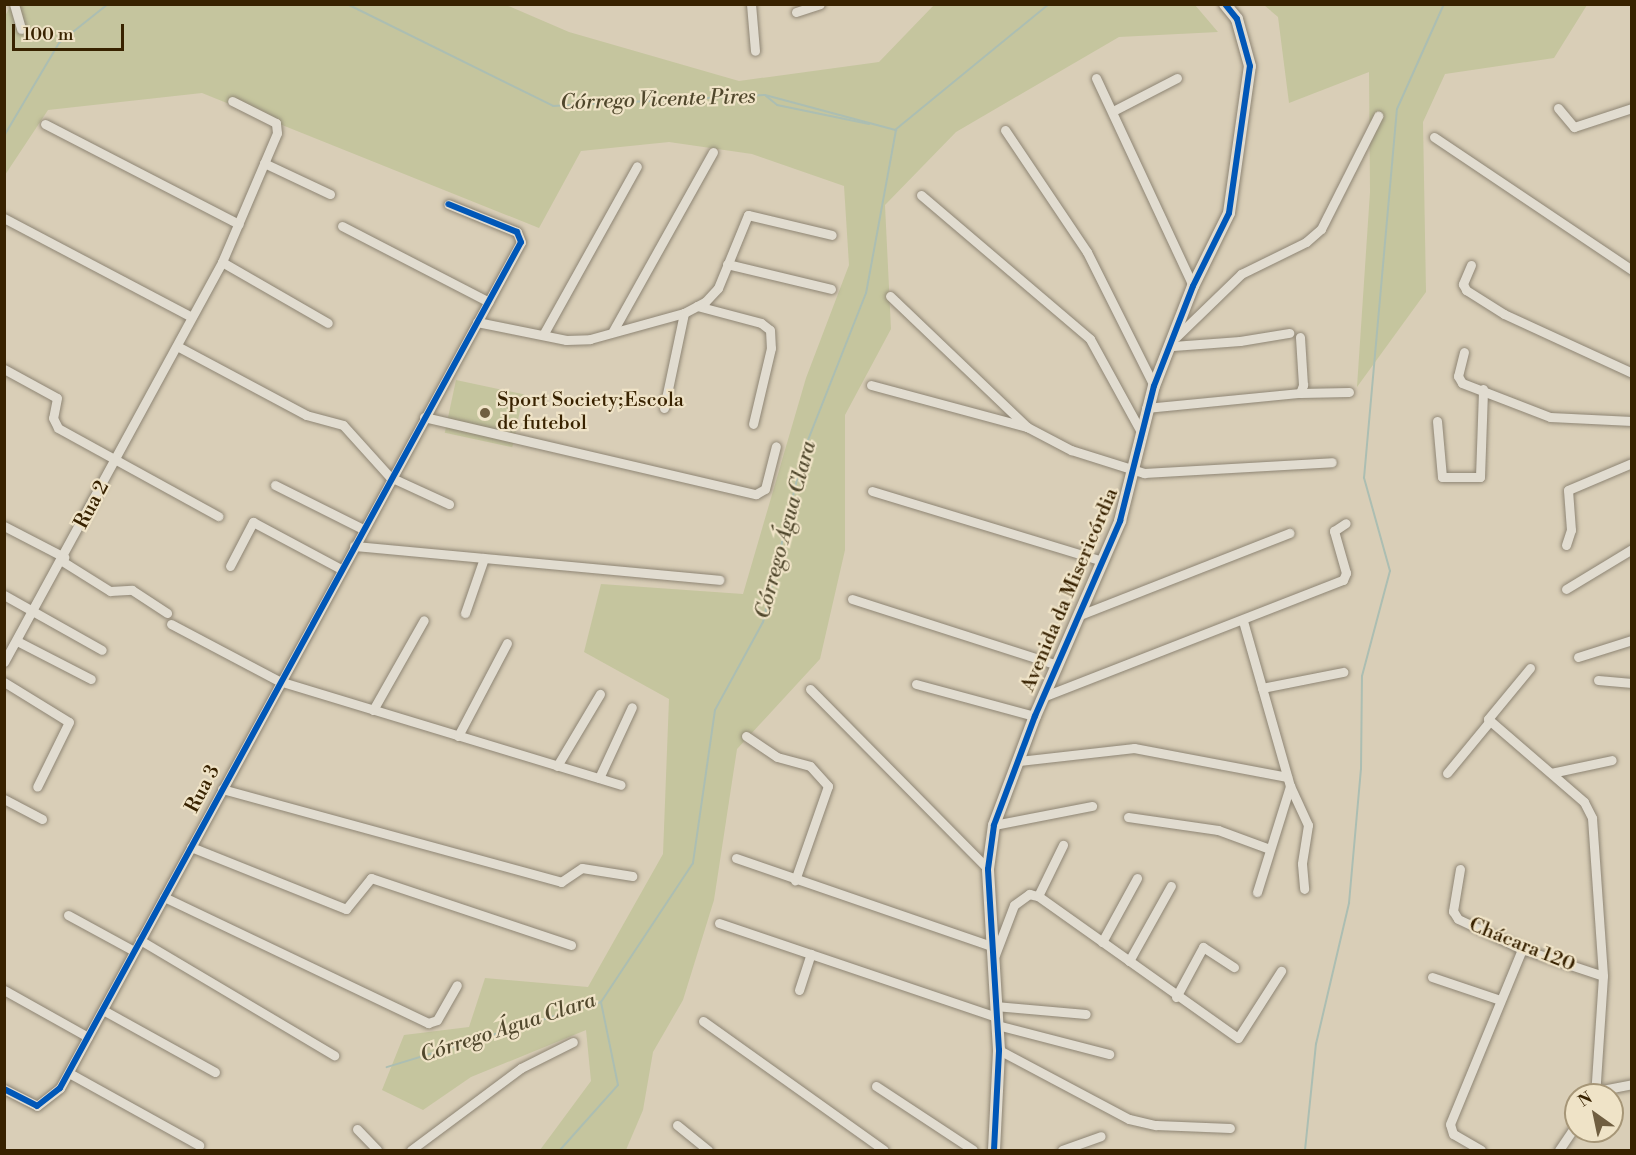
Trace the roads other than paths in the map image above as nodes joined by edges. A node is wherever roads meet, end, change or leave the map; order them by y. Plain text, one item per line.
1 (14, 4) edge
2 (751, 4) edge
3 (820, 4) edge
4 (1225, 4) edge
5 (796, 12) dead end
6 (21, 29) dead end
7 (755, 51) dead end
8 (1096, 78) dead end
9 (1177, 78) dead end
10 (232, 101) dead end
11 (1558, 108) dead end
12 (1632, 108) edge
13 (1113, 111) junction
14 (1378, 116) dead end
15 (45, 124) dead end
16 (1005, 129) dead end
17 (1434, 137) dead end
18 (713, 152) dead end
19 (264, 163) junction
20 (637, 165) dead end
21 (330, 194) dead end
22 (921, 195) dead end
23 (448, 204) dead end
24 (4, 218) edge
25 (239, 224) junction
26 (342, 226) dead end
27 (832, 235) dead end
28 (222, 262) junction
29 (728, 264) junction
30 (1470, 265) dead end
31 (1632, 270) edge
32 (1193, 286) junction
33 (831, 289) dead end
34 (890, 296) dead end
35 (489, 302) junction
36 (697, 306) junction
37 (684, 313) junction
38 (192, 318) junction
39 (477, 322) junction
40 (328, 323) dead end
41 (613, 331) junction
42 (1289, 333) dead end
43 (543, 335) junction
44 (1300, 337) dead end
45 (1174, 341) junction
46 (177, 346) junction
47 (1464, 352) dead end
48 (4, 369) edge
49 (1632, 373) edge
50 (871, 385) dead end
51 (1154, 386) junction
52 (1483, 389) junction
53 (1349, 392) dead end
54 (1300, 393) junction
55 (664, 408) dead end
56 (1146, 408) junction
57 (424, 417) junction
58 (1437, 421) dead end
59 (1632, 422) edge
60 (753, 424) dead end
61 (1027, 427) junction
62 (1140, 430) junction
63 (776, 446) dead end
64 (116, 460) junction
65 (1332, 462) dead end
66 (1632, 463) edge
67 (1134, 472) junction
68 (390, 477) junction
69 (275, 485) dead end
70 (872, 491) dead end
71 (449, 504) dead end
72 (218, 516) dead end
73 (1347, 523) dead end
74 (4, 526) edge
75 (363, 529) junction
76 (1289, 533) dead end
77 (1566, 545) dead end
78 (354, 546) junction
79 (1632, 549) edge
80 (484, 558) junction
81 (63, 559) junction
82 (1102, 561) junction
83 (230, 566) dead end
84 (341, 569) junction
85 (719, 580) dead end
86 (1566, 589) dead end
87 (4, 595) edge
88 (852, 599) dead end
89 (34, 611) junction
90 (167, 613) dead end
91 (465, 614) dead end
92 (1080, 615) junction
93 (424, 620) dead end
94 (1243, 621) junction
95 (171, 624) dead end
96 (1632, 640) edge
97 (17, 641) junction
98 (507, 643) dead end
99 (102, 650) dead end
100 (1578, 657) dead end
101 (4, 662) edge
102 (1057, 665) junction
103 (1530, 668) dead end
104 (1343, 672) dead end
105 (91, 679) dead end
106 (1598, 680) dead end
107 (279, 681) junction
108 (4, 682) edge
109 (1632, 683) edge
110 (916, 684) dead end
111 (1262, 688) junction
112 (810, 689) dead end
113 (600, 694) dead end
114 (1045, 696) junction
115 (632, 707) dead end
116 (373, 710) junction
117 (1035, 716) junction
118 (1488, 721) junction
119 (458, 736) junction
120 (746, 736) dead end
121 (1018, 760) junction
122 (1611, 760) dead end
123 (556, 766) junction
124 (1447, 773) dead end
125 (1551, 773) junction
126 (599, 778) junction
127 (1288, 781) junction
128 (621, 785) dead end
129 (38, 787) dead end
130 (222, 789) junction
131 (4, 799) edge
132 (1092, 806) dead end
133 (1128, 817) dead end
134 (42, 819) dead end
135 (994, 825) junction
136 (1063, 845) dead end
137 (191, 848) junction
138 (1270, 849) junction
139 (736, 858) dead end
140 (1461, 868) dead end
141 (988, 869) junction
142 (632, 876) dead end
143 (1137, 878) dead end
144 (795, 880) junction
145 (1171, 886) dead end
146 (1304, 889) dead end
147 (1257, 892) dead end
148 (164, 897) junction
149 (1038, 897) junction
150 (68, 915) dead end
151 (719, 923) dead end
152 (140, 940) junction
153 (1102, 942) junction
154 (571, 945) dead end
155 (991, 946) junction
156 (1522, 949) junction
157 (134, 951) junction
158 (811, 954) junction
159 (1129, 961) junction
160 (991, 962) junction
161 (1234, 967) dead end
162 (1281, 971) dead end
163 (1603, 976) junction
164 (1432, 977) dead end
165 (457, 985) dead end
166 (4, 990) edge
167 (799, 990) dead end
168 (1176, 997) junction
169 (1500, 1000) junction
170 (103, 1010) junction
171 (1086, 1014) dead end
172 (996, 1016) junction
173 (703, 1021) dead end
174 (88, 1037) junction
175 (573, 1042) dead end
176 (999, 1050) junction
177 (1109, 1054) dead end
178 (334, 1055) dead end
179 (215, 1072) dead end
180 (69, 1073) junction
181 (1597, 1083) edge
182 (876, 1086) dead end
183 (4, 1089) edge
184 (677, 1125) dead end
185 (1230, 1128) dead end
186 (357, 1129) dead end
187 (1101, 1136) dead end
188 (199, 1145) dead end
189 (376, 1150) edge
190 (411, 1150) edge
191 (708, 1150) edge
192 (884, 1150) edge
193 (973, 1150) edge
194 (994, 1150) edge
195 (1062, 1150) edge
196 (1481, 1150) edge

1 - 6 street
2 - 7 street
3 - 5 street
4 - 32 street, Avenida da Misericórdia
8 - 13 street
9 - 13 street
10 - 19 street, Rua 2
11 - 12 street
13 - 32 street
14 - 45 street
15 - 25 street
16 - 51 street
17 - 31 street
18 - 41 street
19 - 21 street
19 - 25 street, Rua 2
20 - 43 street
22 - 62 street
23 - 35 street, Rua 3
24 - 38 street
25 - 28 street, Rua 2
26 - 35 street
27 - 29 street
28 - 38 street, Rua 2
28 - 40 street
29 - 33 street
29 - 36 street
30 - 49 street
32 - 45 street, Avenida da Misericórdia
34 - 61 street
35 - 39 street, Rua 3
36 - 37 street
36 - 60 street
37 - 41 street
37 - 55 street
38 - 46 street, Rua 2
39 - 43 street
39 - 57 street, Rua 3
41 - 43 street
42 - 45 street
44 - 54 street
45 - 51 street, Avenida da Misericórdia
46 - 64 street, Rua 2
46 - 68 street
47 - 52 street
48 - 64 street
50 - 61 street
51 - 56 street, Avenida da Misericórdia
52 - 58 street
52 - 59 street
53 - 54 street
54 - 56 street
56 - 62 street, Avenida da Misericórdia
57 - 63 street
57 - 68 street, Rua 3
61 - 67 street
62 - 67 street, Avenida da Misericórdia
64 - 72 street
64 - 81 street, Rua 2
65 - 67 street
66 - 77 street
67 - 82 street, Avenida da Misericórdia
68 - 71 street
68 - 75 street, Rua 3
69 - 75 street
70 - 82 street
73 - 94 street
74 - 81 street
75 - 78 street, Rua 3
76 - 92 street
78 - 80 street
78 - 84 street, Rua 3
79 - 86 street
80 - 85 street
80 - 91 street
81 - 89 street, Rua 2
81 - 90 street
82 - 92 street, Avenida da Misericórdia
83 - 84 street
84 - 107 street, Rua 3
87 - 89 street
88 - 102 street
89 - 97 street, Rua 2
89 - 99 street
92 - 102 street, Avenida da Misericórdia
93 - 116 street
94 - 111 street
94 - 114 street
95 - 107 street
96 - 100 street
97 - 101 street, Rua 2
97 - 105 street
98 - 119 street
102 - 114 street, Avenida da Misericórdia
103 - 118 street
104 - 111 street
106 - 109 street
107 - 116 street
107 - 130 street, Rua 3
108 - 129 street
110 - 117 street
111 - 127 street
112 - 141 street
113 - 123 street
114 - 117 street, Avenida da Misericórdia
115 - 126 street
116 - 119 street
117 - 121 street, Avenida da Misericórdia
118 - 124 street
118 - 125 street
119 - 123 street
120 - 144 street
121 - 127 street
121 - 135 street, Avenida da Misericórdia
122 - 125 street
123 - 126 street
125 - 163 street
126 - 128 street
127 - 138 street
127 - 146 street
130 - 137 street, Rua 3
130 - 142 street
131 - 134 street
132 - 135 street
133 - 138 street
135 - 141 street, Avenida da Misericórdia
136 - 149 street
137 - 148 street, Rua 3
137 - 154 street
138 - 147 street
139 - 144 street
140 - 156 street, Chácara 120
141 - 155 street, Avenida da Misericórdia
143 - 153 street
144 - 155 street
145 - 159 street
148 - 152 street, Rua 3
148 - 165 street
149 - 153 street
149 - 160 street
150 - 157 street
151 - 158 street
152 - 157 street, Rua 3
152 - 178 street
153 - 159 street
155 - 160 street, Avenida da Misericórdia
156 - 163 street, Chácara 120
156 - 169 street
157 - 170 street, Rua 3
158 - 167 street
158 - 172 street
159 - 168 street
160 - 172 street, Avenida da Misericórdia
161 - 168 street
162 - 168 street
163 - 181 street
164 - 169 street
166 - 174 street
169 - 196 street
170 - 174 street, Rua 3
170 - 179 street
171 - 172 street
172 - 176 street, Avenida da Misericórdia
172 - 177 street
173 - 192 street
174 - 180 street, Rua 3
175 - 190 street
176 - 185 street
176 - 194 street, Avenida da Misericórdia
180 - 183 street, Rua 3
180 - 188 street
182 - 193 street
184 - 191 street
186 - 189 street
187 - 195 street

